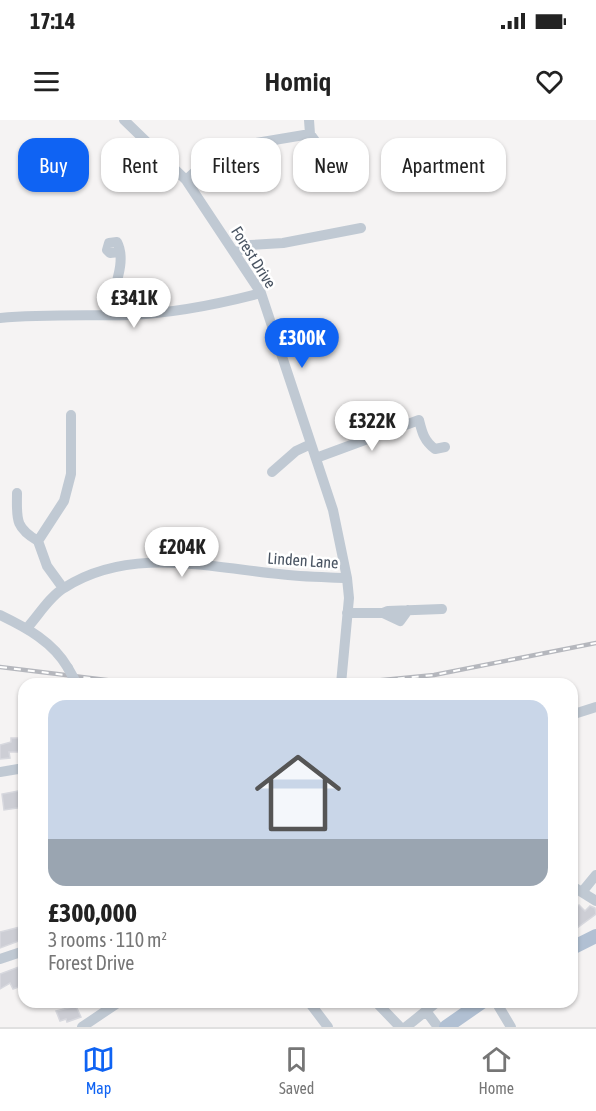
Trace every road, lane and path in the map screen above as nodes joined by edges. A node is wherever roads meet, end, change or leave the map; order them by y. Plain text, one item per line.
1 (124, 120) edge
2 (309, 120) edge
3 (310, 134) junction
4 (313, 138) edge
5 (186, 180) junction
6 (361, 228) dead end
7 (119, 252) dead end
8 (235, 253) junction
9 (261, 293) junction
10 (108, 315) junction
11 (0, 318) edge
12 (71, 415) dead end
13 (311, 444) junction
14 (445, 447) dead end
15 (316, 458) junction
16 (272, 472) dead end
17 (17, 493) dead end
18 (38, 541) junction
19 (347, 578) junction
20 (63, 588) junction
21 (442, 609) dead end
22 (347, 614) junction
23 (0, 615) edge
24 (27, 628) junction
25 (74, 678) edge
26 (341, 678) edge
27 (596, 707) edge
28 (578, 713) edge
29 (18, 769) edge
30 (0, 772) edge
31 (596, 875) edge
32 (578, 890) edge
33 (582, 892) junction
34 (596, 901) edge
35 (596, 936) edge
36 (578, 945) edge
37 (18, 953) edge
38 (0, 959) edge
39 (110, 1008) edge
40 (314, 1008) edge
41 (382, 1008) edge
42 (430, 1008) edge
43 (473, 1008) edge
44 (500, 1008) edge
45 (426, 1011) junction
46 (82, 1027) edge
47 (328, 1027) edge
48 (400, 1027) edge
49 (406, 1027) edge
50 (438, 1027) edge
51 (446, 1027) edge
52 (511, 1027) edge

1 - 5 street, Forest Drive
2 - 3 street
3 - 4 street
3 - 5 street
5 - 8 street, Forest Drive
6 - 8 street
7 - 10 street
8 - 9 street, Forest Drive
9 - 10 street
9 - 13 street, Forest Drive
10 - 11 street
12 - 18 street
13 - 15 street, Forest Drive
13 - 16 street
14 - 15 street
15 - 19 street, Forest Drive
17 - 18 street
18 - 20 street
19 - 20 street, Linden Lane
19 - 22 street, Forest Drive
20 - 24 street, Linden Lane
21 - 22 street
22 - 26 street, Forest Drive
23 - 24 street
24 - 25 street, bridge
27 - 28 street
29 - 30 street
31 - 33 street
32 - 33 street
33 - 34 street
35 - 36 main road
37 - 38 street
39 - 46 street
40 - 47 street
41 - 48 street
42 - 45 street
43 - 51 main road
44 - 52 street
45 - 49 street
45 - 50 street

